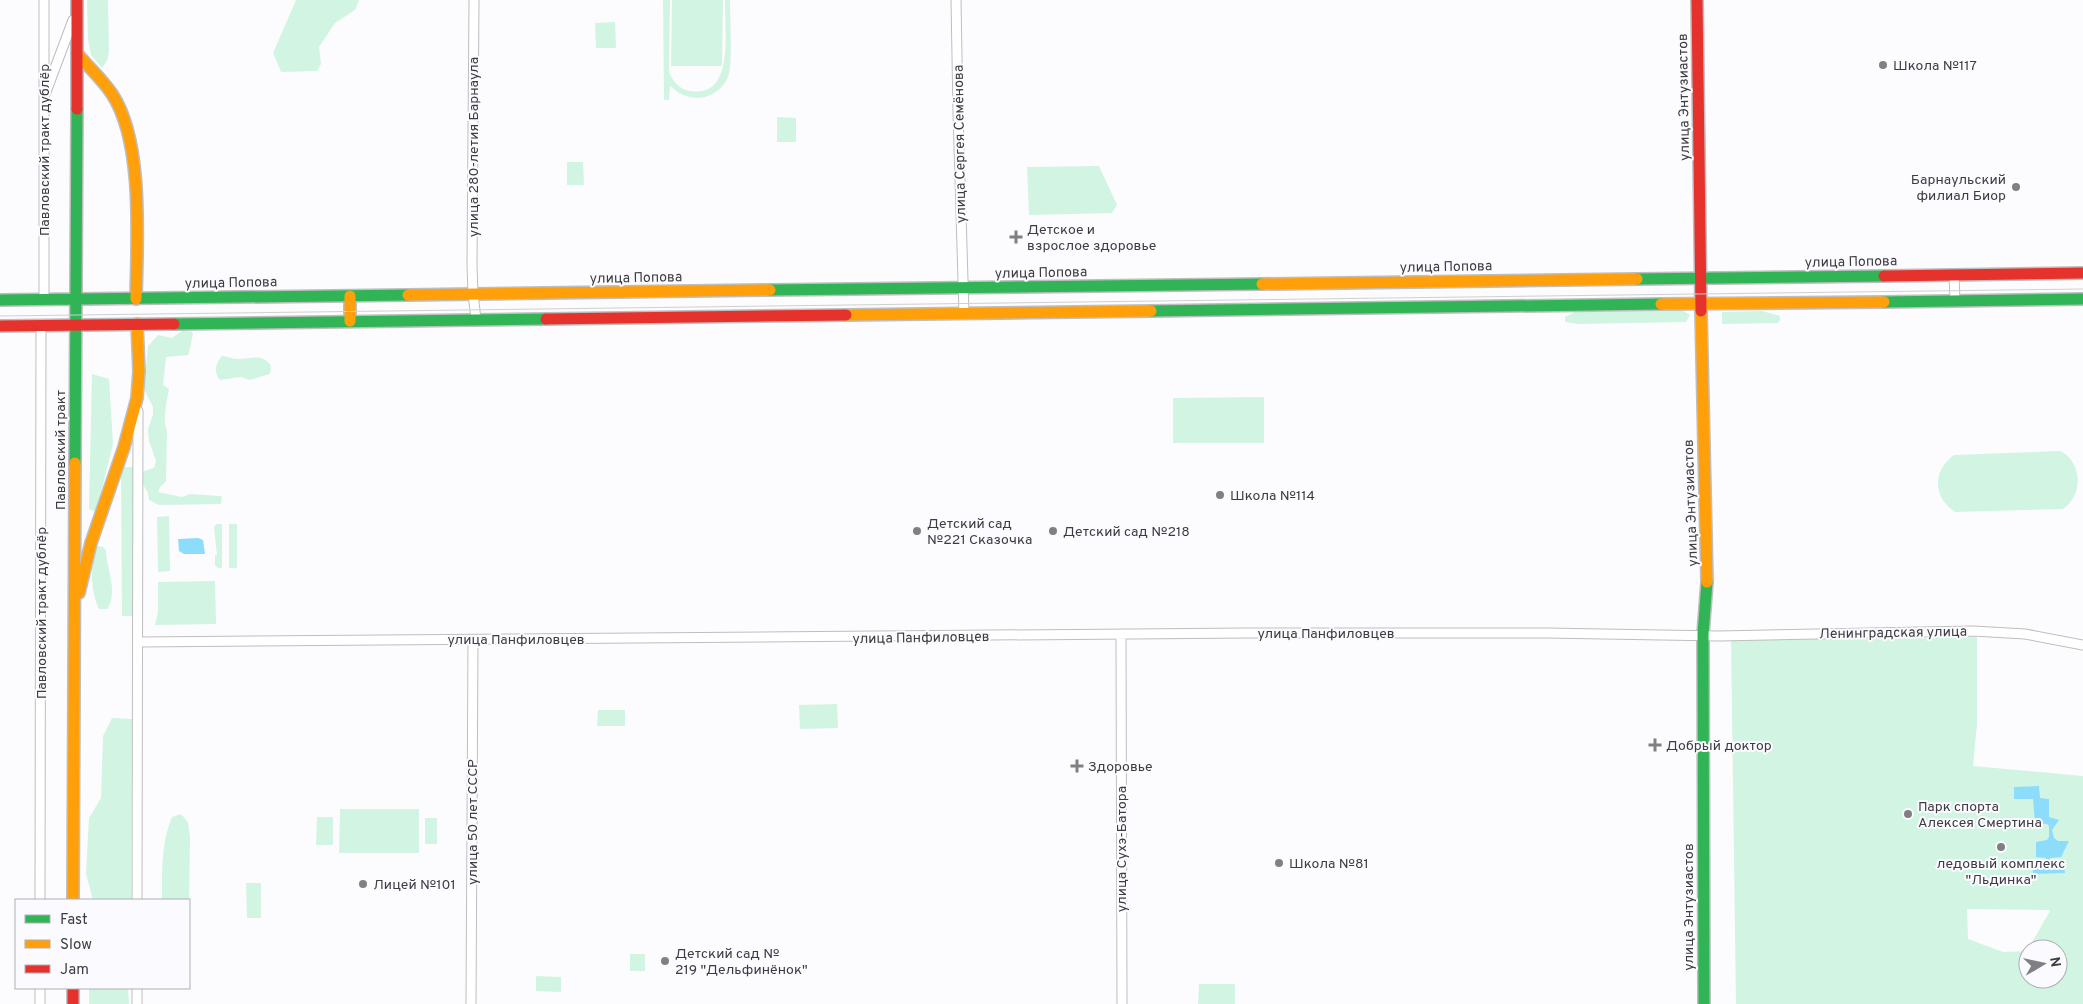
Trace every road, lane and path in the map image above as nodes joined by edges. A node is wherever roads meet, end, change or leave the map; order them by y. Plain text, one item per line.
1 (44, 0) edge
2 (474, 0) edge
3 (956, 0) edge
4 (1697, 0) edge
5 (77, 5) edge
6 (77, 53) junction
7 (43, 99) junction
8 (2083, 273) edge
9 (1954, 275) junction
10 (1701, 278) junction
11 (964, 288) junction
12 (473, 294) junction
13 (350, 296) junction
14 (75, 299) junction
15 (136, 299) junction
16 (2083, 299) edge
17 (0, 300) edge
18 (44, 300) junction
19 (1955, 301) junction
20 (1702, 304) junction
21 (964, 314) junction
22 (476, 319) junction
23 (350, 321) junction
24 (137, 324) junction
25 (76, 325) junction
26 (0, 326) edge
27 (41, 326) junction
28 (138, 395) junction
29 (75, 620) junction
30 (1121, 634) junction
31 (1703, 634) junction
32 (473, 640) junction
33 (139, 642) junction
34 (2083, 645) edge
35 (40, 899) edge
36 (73, 899) edge
37 (137, 899) edge
38 (40, 989) edge
39 (73, 989) edge
40 (137, 989) edge
41 (40, 1004) edge
42 (73, 1004) edge
43 (136, 1004) edge
44 (471, 1004) edge
45 (1122, 1004) edge
46 (1704, 1004) edge

1 - 7 street, Павловский тракт дублёр
2 - 12 street, улица 280-летия Барнаула
3 - 11 street, улица Сергея Семёнова
4 - 10 main road, улица Энтузиастов
5 - 6 main road, Павловский тракт
5 - 7 street
6 - 14 main road, Павловский тракт
6 - 15 main road
7 - 18 street, Павловский тракт дублёр
8 - 9 main road, улица Попова
9 - 10 main road, улица Попова
9 - 19 street
10 - 11 main road, улица Попова
10 - 20 main road, улица Энтузиастов
11 - 12 main road, улица Попова
11 - 21 street, улица Сергея Семёнова
12 - 13 main road, улица Попова
12 - 22 street, улица 280-летия Барнаула
13 - 15 main road, улица Попова
13 - 23 main road
14 - 15 main road, улица Попова
14 - 18 main road, улица Попова
14 - 25 main road, Павловский тракт
16 - 19 main road
17 - 18 main road, улица Попова
19 - 20 main road
20 - 21 main road
20 - 31 main road, улица Энтузиастов
21 - 22 main road
22 - 23 main road
23 - 24 main road
24 - 25 main road
24 - 28 main road
25 - 27 main road
25 - 29 main road, Павловский тракт
26 - 27 main road
27 - 35 street, Павловский тракт дублёр
28 - 29 main road
28 - 33 street
29 - 36 main road, Павловский тракт
30 - 31 street, улица Панфиловцев
30 - 32 street, улица Панфиловцев
30 - 45 street, улица Сухэ-Батора
31 - 34 street, Ленинградская улица
31 - 46 main road, улица Энтузиастов
32 - 33 street, улица Панфиловцев
32 - 44 street, улица 50 лет СССР
33 - 37 street
38 - 41 street
39 - 42 main road
40 - 43 street

